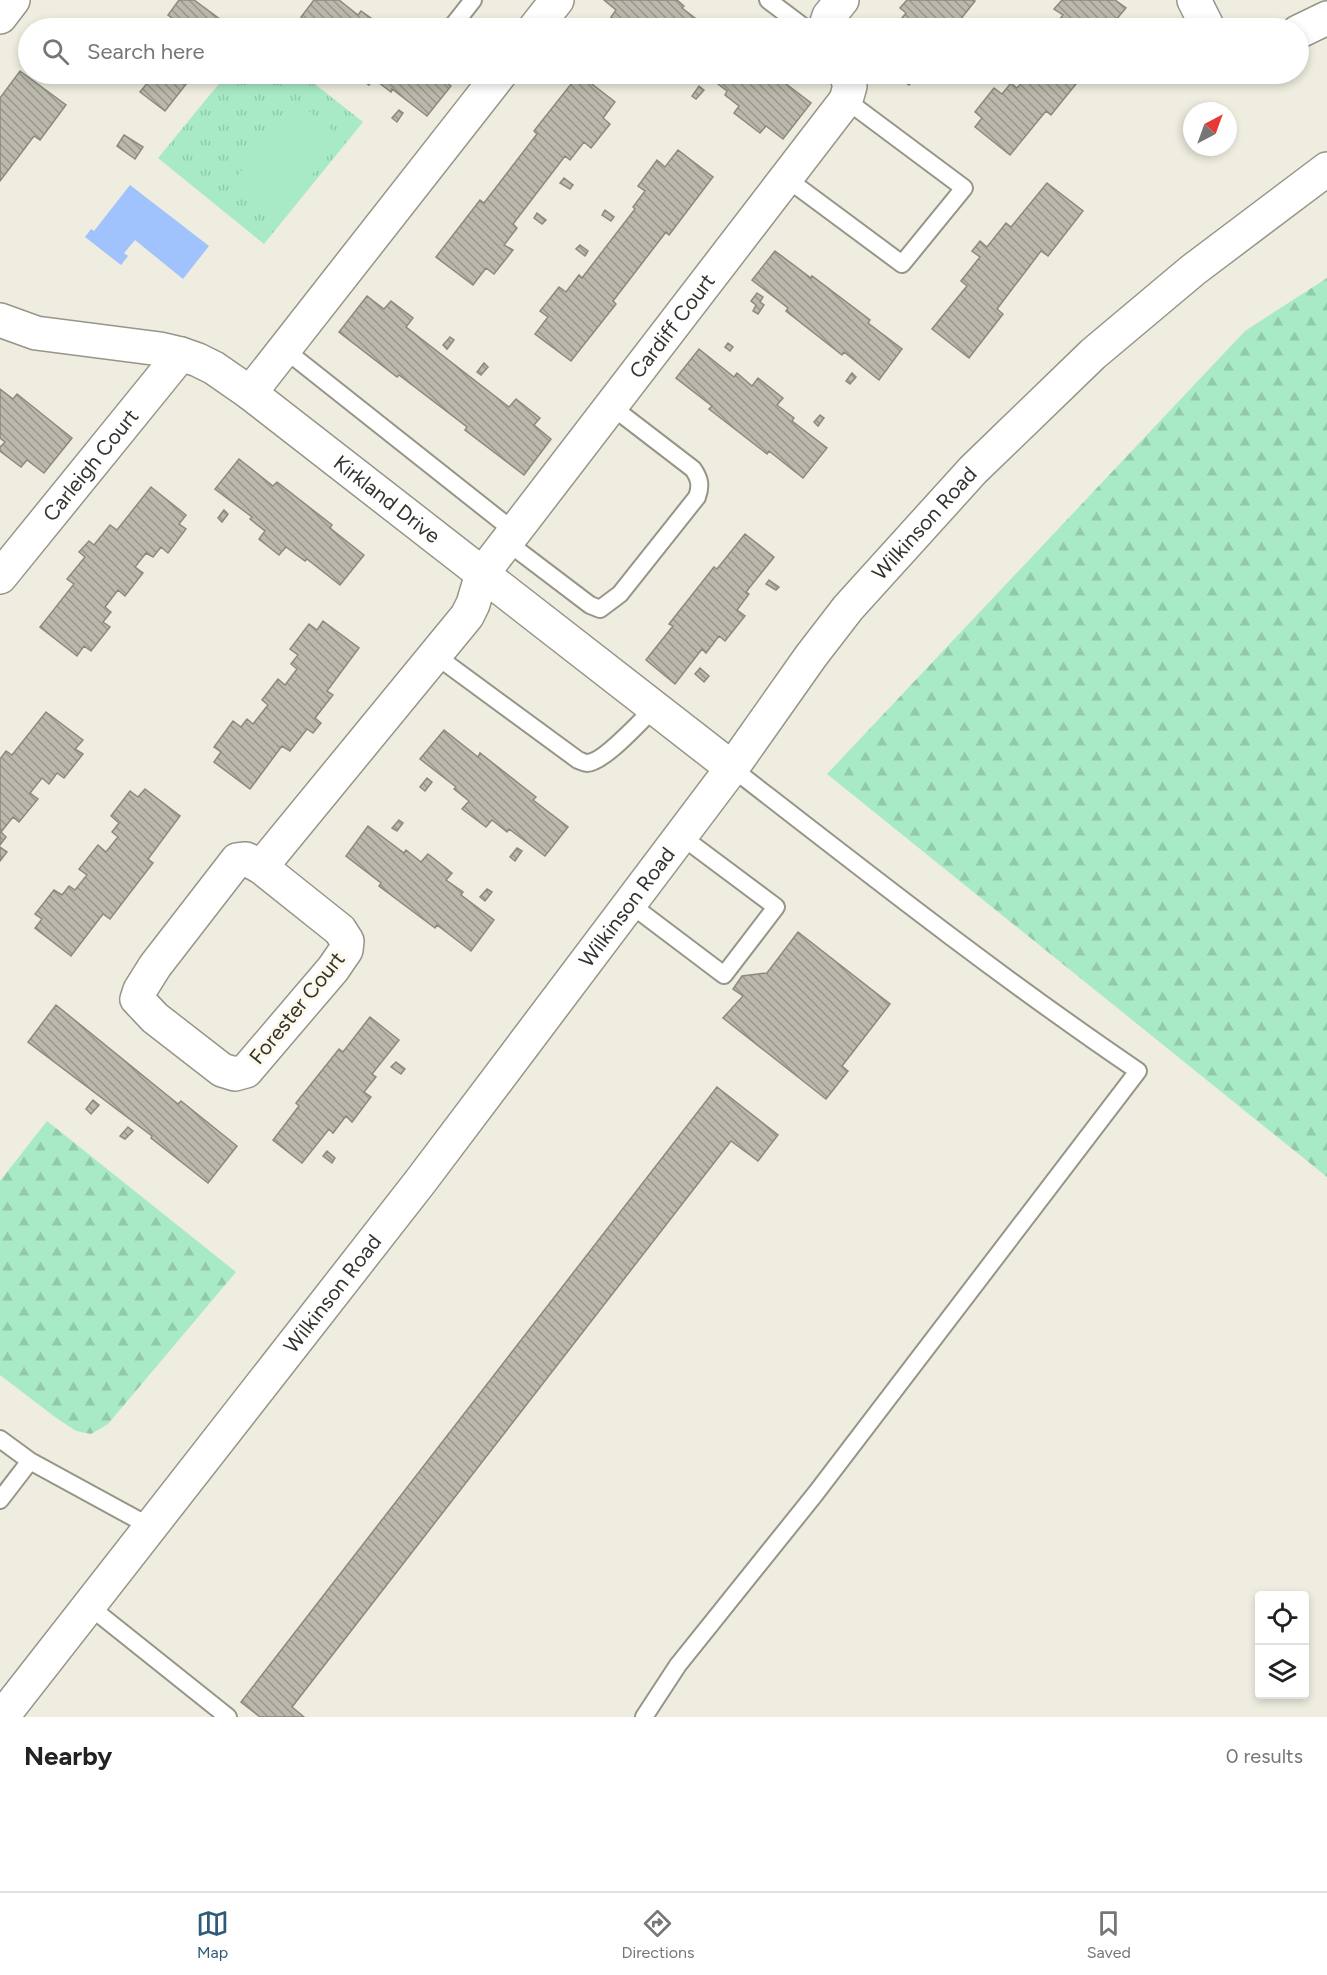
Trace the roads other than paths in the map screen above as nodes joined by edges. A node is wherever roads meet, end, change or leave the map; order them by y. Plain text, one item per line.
1 (13, 0) edge
2 (473, 0) edge
3 (557, 0) edge
4 (768, 0) edge
5 (842, 0) edge
6 (1194, 0) edge
7 (0, 17) edge
8 (459, 18) edge
9 (543, 18) edge
10 (792, 18) edge
11 (828, 18) edge
12 (1203, 18) edge
13 (1327, 18) edge
14 (1309, 27) edge
15 (492, 84) edge
16 (846, 87) edge
17 (1327, 169) edge
18 (786, 178) junction
19 (0, 320) edge
20 (284, 349) junction
21 (181, 354) junction
22 (250, 393) junction
23 (611, 406) junction
24 (511, 537) junction
25 (483, 574) junction
26 (0, 578) edge
27 (435, 654) junction
28 (654, 708) junction
29 (732, 768) junction
30 (681, 836) junction
31 (261, 867) junction
32 (630, 904) junction
33 (0, 1438) edge
34 (30, 1461) junction
35 (0, 1500) edge
36 (151, 1527) junction
37 (89, 1606) junction
38 (2, 1717) edge
39 (228, 1717) edge
40 (644, 1717) edge

1 - 7 street
2 - 8 lane
3 - 9 street
4 - 10 lane
5 - 11 street
6 - 12 street
13 - 14 street
15 - 20 street
16 - 18 street, Cardiff Court
16 - 18 lane
17 - 29 street, Wilkinson Road
18 - 23 street, Cardiff Court
19 - 21 street, Kirkland Drive
20 - 22 street
20 - 24 lane
21 - 22 street, Kirkland Drive
21 - 26 street, Carleigh Court
22 - 25 street, Kirkland Drive
23 - 24 street, Cardiff Court
23 - 24 lane
24 - 25 street, Cardiff Court
25 - 27 street
25 - 28 street, Kirkland Drive
27 - 28 lane
27 - 31 street
28 - 29 street, Kirkland Drive
29 - 30 street, Wilkinson Road
29 - 40 lane
30 - 32 street, Wilkinson Road
30 - 32 lane
31 - 31 street, Forester Court
32 - 36 street, Wilkinson Road
33 - 34 lane
34 - 35 lane
34 - 36 lane
36 - 37 street, Wilkinson Road
37 - 38 street, Wilkinson Road
37 - 39 lane

